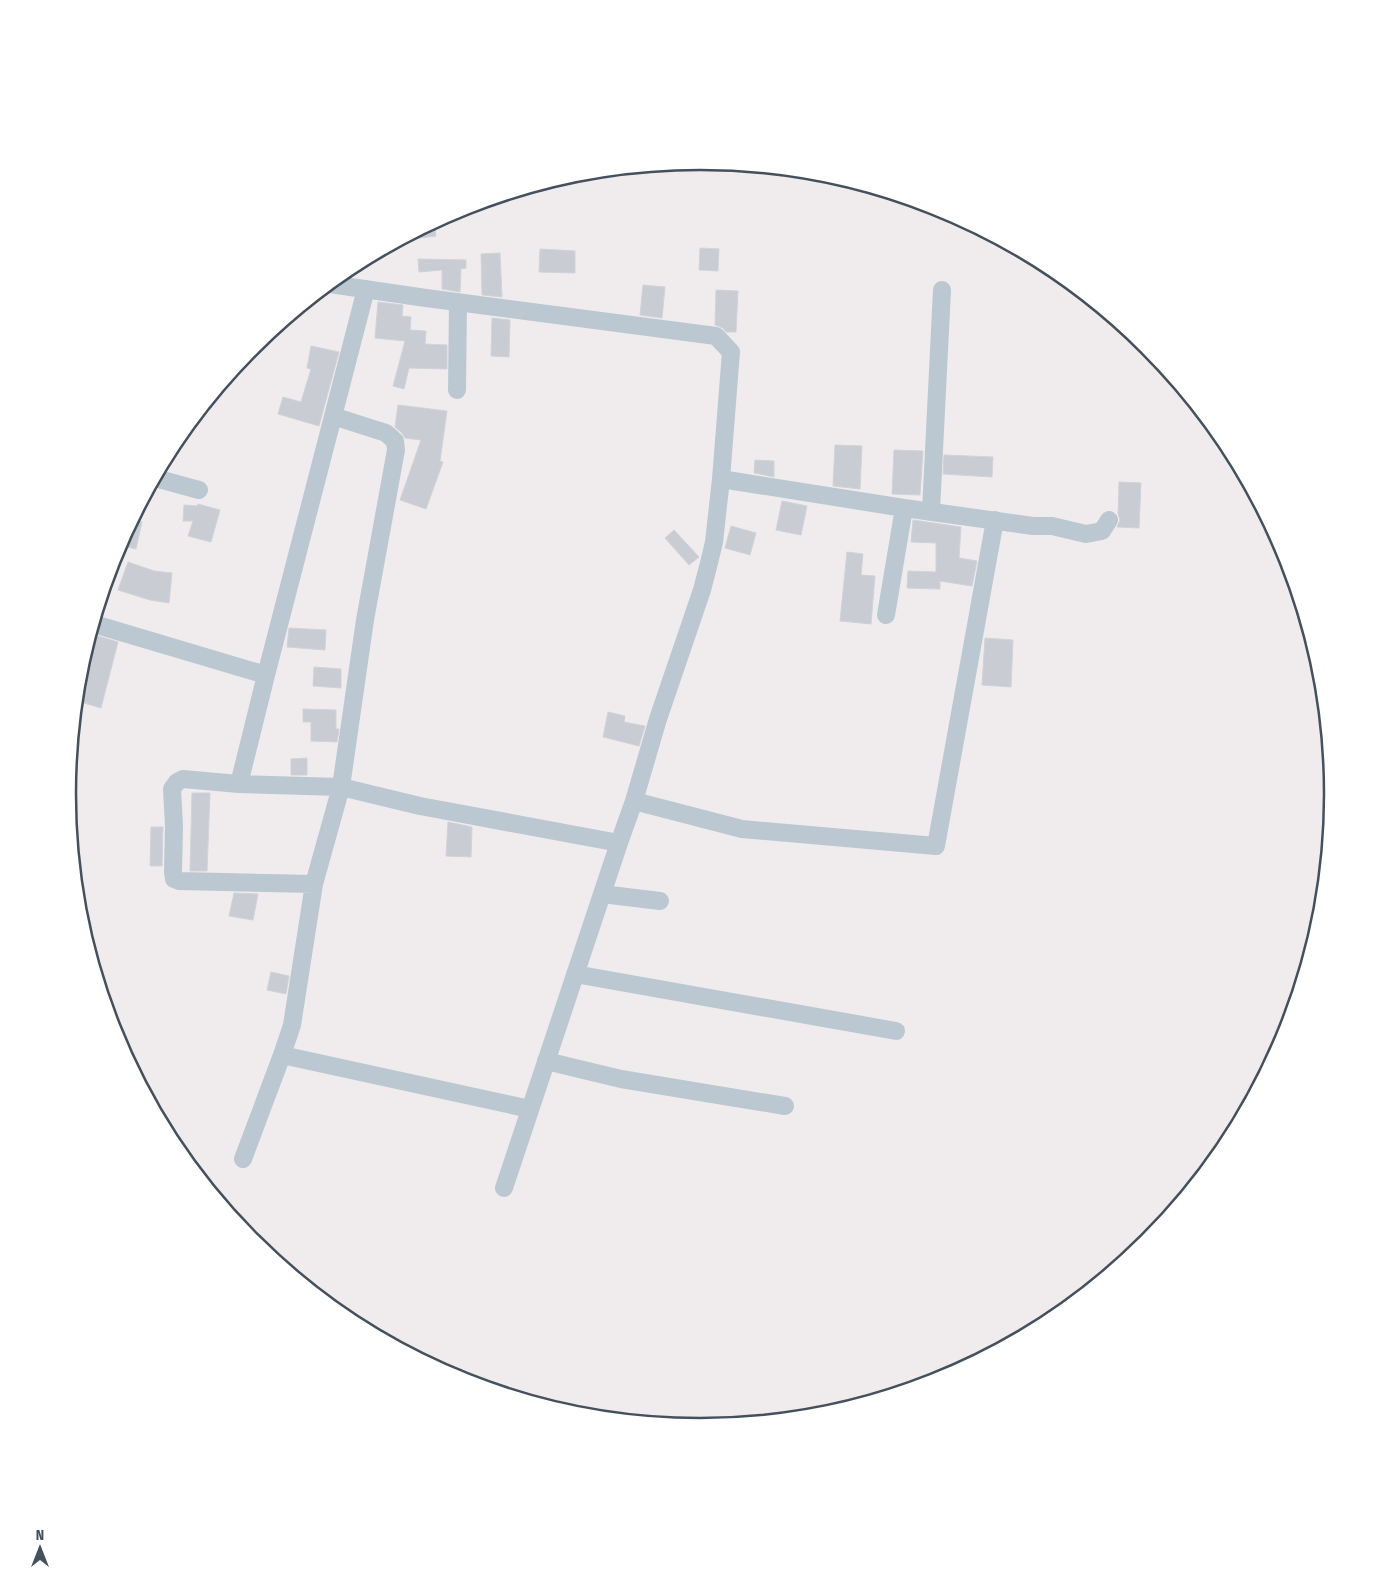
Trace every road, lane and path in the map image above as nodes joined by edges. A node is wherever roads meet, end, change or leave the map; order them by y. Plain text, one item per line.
1 (339, 285) edge
2 (366, 289) junction
3 (942, 290) dead end
4 (458, 302) junction
5 (457, 390) dead end
6 (333, 416) junction
7 (721, 478) junction
8 (161, 480) edge
9 (199, 490) dead end
10 (904, 508) junction
11 (931, 511) junction
12 (995, 520) junction
13 (1109, 520) dead end
14 (886, 615) dead end
15 (100, 626) edge
16 (266, 675) junction
17 (239, 784) junction
18 (342, 787) junction
19 (634, 801) junction
20 (618, 843) junction
21 (314, 884) junction
22 (602, 894) junction
23 (660, 901) dead end
24 (576, 974) junction
25 (896, 1031) dead end
26 (282, 1055) junction
27 (546, 1061) junction
28 (785, 1106) dead end
29 (530, 1109) junction
30 (243, 1159) dead end
31 (504, 1188) dead end

1 - 2 street
2 - 4 street
2 - 6 street
3 - 11 street
4 - 5 street
4 - 7 street
6 - 16 street
6 - 18 street
7 - 10 street
7 - 19 street
8 - 9 street
10 - 11 street
10 - 14 street
11 - 12 street
12 - 13 street
12 - 19 street
15 - 16 street
16 - 17 street
17 - 18 street
17 - 21 street
18 - 20 street
18 - 21 street
19 - 20 street
20 - 22 street
21 - 26 street
22 - 23 street
22 - 24 street
24 - 25 street
24 - 27 street
26 - 29 street
26 - 30 street
27 - 28 street
27 - 29 street
29 - 31 street

